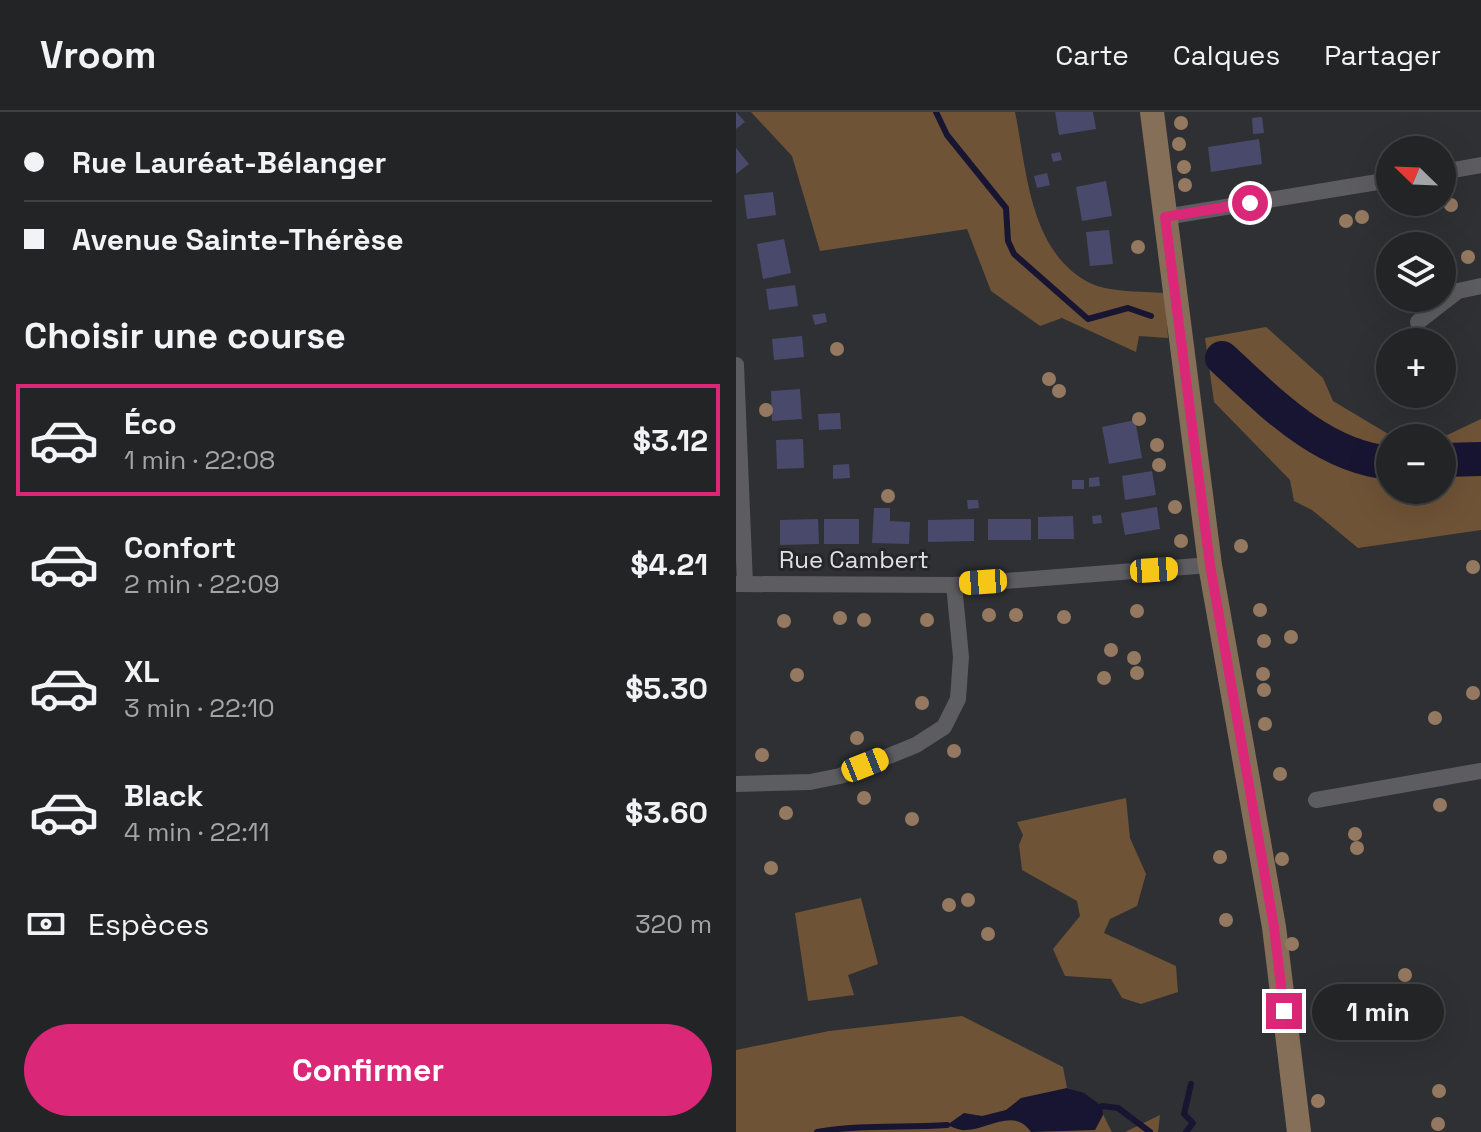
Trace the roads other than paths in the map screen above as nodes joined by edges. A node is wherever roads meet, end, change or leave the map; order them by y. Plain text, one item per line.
1 (1152, 112) edge
2 (1481, 165) edge
3 (1456, 169) edge
4 (1376, 182) edge
5 (1165, 217) junction
6 (1481, 286) edge
7 (1418, 322) dead end
8 (736, 365) edge
9 (737, 385) edge
10 (1210, 565) junction
11 (741, 584) edge
12 (954, 585) junction
13 (1481, 771) edge
14 (736, 784) edge
15 (1316, 800) dead end
16 (1299, 1132) edge

1 - 5 street
2 - 3 street
4 - 5 street
5 - 10 street
6 - 7 street
8 - 9 street
9 - 11 street
10 - 12 street, Rue Cambert
10 - 16 street
11 - 12 street, Rue Cambert
12 - 14 street
13 - 15 street

